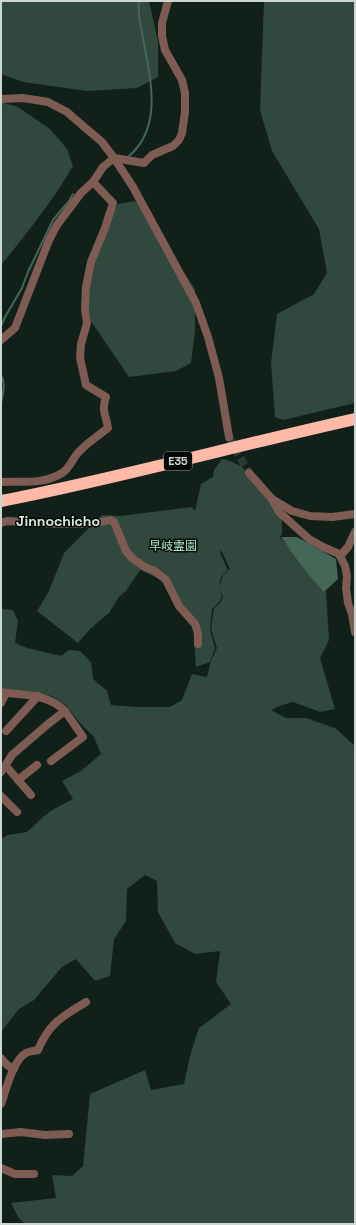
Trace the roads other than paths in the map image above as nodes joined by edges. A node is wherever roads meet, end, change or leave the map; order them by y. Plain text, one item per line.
1 (168, 1) edge
2 (1, 99) edge
3 (114, 158) junction
4 (93, 182) junction
5 (1, 340) edge
6 (355, 419) edge
7 (229, 437) tunnel mouth
8 (249, 473) tunnel mouth
9 (1, 482) edge
10 (272, 499) junction
11 (1, 501) edge
12 (355, 514) edge
13 (1, 523) edge
14 (355, 532) edge
15 (340, 556) junction
16 (355, 632) edge
17 (198, 644) dead end
18 (4, 692) edge
19 (38, 696) junction
20 (1, 703) edge
21 (65, 711) junction
22 (6, 731) dead end
23 (51, 761) dead end
24 (37, 766) dead end
25 (3, 769) edge
26 (18, 780) junction
27 (1, 796) edge
28 (17, 812) dead end
29 (86, 1002) dead end
30 (1, 1058) edge
31 (14, 1069) junction
32 (1, 1104) edge
33 (1, 1134) edge
34 (69, 1134) dead end
35 (1, 1168) edge
36 (34, 1174) dead end

1 - 3 street
2 - 3 street
3 - 4 street
3 - 7 street
4 - 5 street
4 - 9 street
6 - 11 highway, E35
8 - 10 street
10 - 12 street
10 - 15 street
13 - 17 street
14 - 15 street
15 - 16 street
18 - 19 street
18 - 20 street
19 - 21 street
19 - 22 street
21 - 23 street
21 - 25 street
24 - 26 street
25 - 26 street
25 - 26 street
27 - 28 street
29 - 31 street
30 - 31 street
31 - 32 street
33 - 34 street
35 - 36 street

